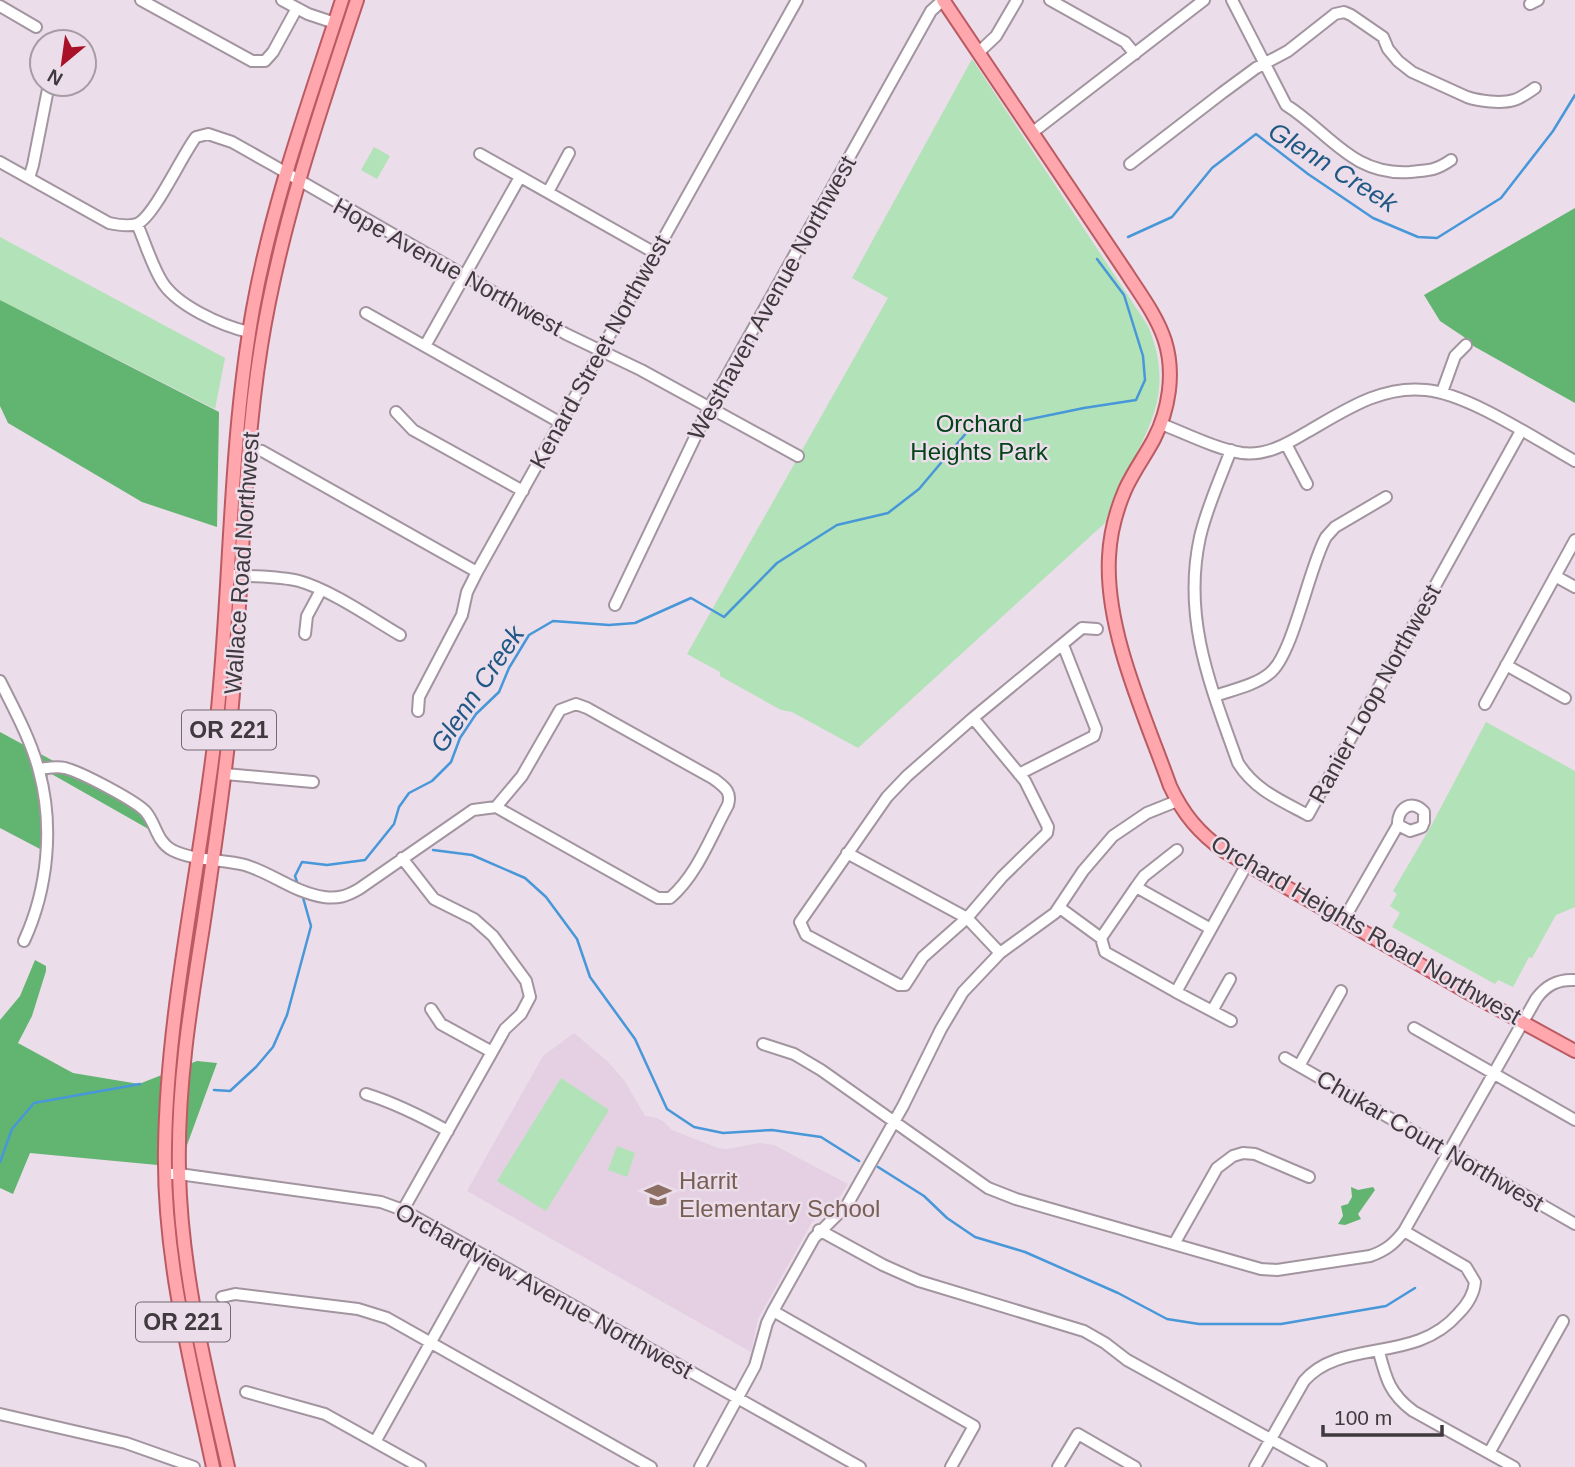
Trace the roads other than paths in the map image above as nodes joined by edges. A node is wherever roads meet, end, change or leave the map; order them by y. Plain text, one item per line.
1 (141, 0) edge
2 (282, 0) edge
3 (342, 0) edge
4 (357, 0) edge
5 (796, 0) edge
6 (943, 0) edge
7 (1017, 0) edge
8 (1050, 0) edge
9 (1205, 0) edge
10 (1232, 0) edge
11 (0, 6) edge
12 (297, 8) junction
13 (335, 23) junction
14 (36, 27) dead end
15 (979, 52) junction
16 (1135, 54) junction
17 (1265, 65) junction
18 (1535, 88) dead end
19 (47, 98) edge
20 (1033, 132) junction
21 (569, 153) dead end
22 (480, 154) dead end
23 (1451, 160) dead end
24 (0, 162) edge
25 (1130, 163) dead end
26 (285, 173) junction
27 (520, 177) junction
28 (29, 178) junction
29 (298, 182) junction
30 (548, 192) junction
31 (137, 224) junction
32 (655, 253) junction
33 (464, 276) junction
34 (366, 313) dead end
35 (249, 332) junction
36 (1466, 345) dead end
37 (425, 346) junction
38 (601, 350) junction
39 (1443, 392) junction
40 (709, 408) junction
41 (397, 412) dead end
42 (561, 422) junction
43 (1161, 424) junction
44 (1521, 431) junction
45 (1286, 444) junction
46 (250, 450) junction
47 (1231, 450) junction
48 (798, 456) dead end
49 (1575, 461) edge
50 (1307, 484) dead end
51 (523, 491) junction
52 (1386, 497) dead end
53 (1575, 540) edge
54 (477, 572) junction
55 (228, 575) junction
56 (242, 576) junction
57 (1555, 576) junction
58 (1575, 587) edge
59 (321, 590) junction
60 (615, 605) dead end
61 (1114, 623) junction
62 (305, 634) dead end
63 (400, 635) dead end
64 (1063, 645) junction
65 (1506, 666) junction
66 (0, 681) edge
67 (1215, 696) junction
68 (1565, 698) dead end
69 (1485, 704) dead end
70 (418, 711) dead end
71 (973, 718) junction
72 (39, 769) junction
73 (225, 774) junction
74 (1019, 774) junction
75 (313, 782) dead end
76 (1177, 801) junction
77 (496, 807) junction
78 (1398, 825) dead end
79 (1177, 850) dead end
80 (847, 853) junction
81 (200, 858) junction
82 (402, 858) junction
83 (213, 860) junction
84 (1247, 864) junction
85 (1136, 887) junction
86 (1060, 908) junction
87 (967, 918) junction
88 (1343, 919) junction
89 (1211, 929) junction
90 (1101, 938) junction
91 (24, 940) dead end
92 (1000, 953) junction
93 (1230, 979) dead end
94 (1575, 979) edge
95 (1341, 991) dead end
96 (1176, 992) junction
97 (431, 1009) dead end
98 (1212, 1011) junction
99 (1231, 1021) dead end
100 (1522, 1023) junction
101 (1414, 1028) dead end
102 (763, 1044) dead end
103 (1575, 1051) edge
104 (492, 1052) junction
105 (1284, 1058) dead end
106 (1299, 1066) junction
107 (1493, 1073) junction
108 (366, 1094) dead end
109 (1575, 1120) edge
110 (894, 1121) junction
111 (447, 1131) junction
112 (1449, 1152) junction
113 (165, 1174) junction
114 (179, 1174) junction
115 (1309, 1177) dead end
116 (403, 1210) junction
117 (1575, 1224) edge
118 (819, 1230) junction
119 (1404, 1231) junction
120 (1174, 1244) junction
121 (480, 1254) junction
122 (222, 1297) dead end
123 (773, 1311) junction
124 (1563, 1321) dead end
125 (430, 1343) junction
126 (1379, 1352) junction
127 (246, 1392) dead end
128 (738, 1398) junction
129 (0, 1414) edge
130 (1272, 1440) junction
131 (375, 1441) junction
132 (1489, 1453) junction
133 (194, 1467) edge
134 (213, 1467) edge
135 (228, 1467) edge
136 (420, 1467) edge
137 (651, 1467) edge
138 (700, 1467) edge
139 (860, 1467) edge
140 (951, 1467) edge
141 (1058, 1467) edge
142 (1135, 1467) edge
143 (1255, 1467) edge
144 (1321, 1467) edge
145 (1514, 1467) edge

1 - 12 street
2 - 12 street
3 - 13 main road, Wallace Road Northwest / OR 221
4 - 29 main road, Wallace Road Northwest / OR 221
5 - 32 street, Kenard Street Northwest
6 - 15 main road, Orchard Heights Road Northwest
6 - 40 street, Westhaven Avenue Northwest
7 - 15 street
8 - 16 street
9 - 16 street
10 - 17 street
11 - 14 street
12 - 13 street
13 - 26 main road, Wallace Road Northwest / OR 221
15 - 20 main road, Orchard Heights Road Northwest
16 - 20 street
17 - 18 street
17 - 23 street
17 - 25 street
19 - 28 street
20 - 43 main road, Orchard Heights Road Northwest
21 - 30 street
22 - 27 street
24 - 28 street
26 - 29 street, Hope Avenue Northwest
26 - 31 street, Hope Avenue Northwest
26 - 35 main road, Wallace Road Northwest / OR 221
27 - 30 street
27 - 33 street
28 - 31 street
29 - 33 street, Hope Avenue Northwest
29 - 46 main road, Wallace Road Northwest / OR 221
30 - 32 street
31 - 35 street
32 - 38 street, Kenard Street Northwest
33 - 37 street
33 - 38 street, Hope Avenue Northwest
34 - 37 street
35 - 55 main road, Wallace Road Northwest / OR 221
36 - 39 street
37 - 42 street
38 - 40 street, Hope Avenue Northwest
38 - 42 street, Kenard Street Northwest
39 - 44 street
39 - 45 street
40 - 48 street, Hope Avenue Northwest
40 - 60 street, Westhaven Avenue Northwest
41 - 51 street
42 - 51 street, Kenard Street Northwest
43 - 47 street
43 - 61 main road, Orchard Heights Road Northwest
44 - 49 street
44 - 67 street, Ranier Loop Northwest
45 - 47 street
45 - 50 street
46 - 54 street
46 - 56 main road, Wallace Road Northwest / OR 221
47 - 67 street, Ranier Loop Northwest
51 - 54 street, Kenard Street Northwest
52 - 67 street
53 - 57 street
54 - 70 street, Kenard Street Northwest
55 - 56 street
55 - 81 main road, Wallace Road Northwest / OR 221
56 - 59 street
56 - 73 main road, Wallace Road Northwest / OR 221
57 - 58 street
57 - 65 street
59 - 62 street
59 - 63 street
61 - 64 street
61 - 76 main road, Orchard Heights Road Northwest
64 - 71 street
64 - 74 street
65 - 68 street
65 - 69 street
66 - 72 street
71 - 74 street
71 - 80 street
72 - 81 street
72 - 91 street
73 - 75 street
73 - 83 main road, Wallace Road Northwest / OR 221
74 - 87 street
76 - 84 main road, Orchard Heights Road Northwest
76 - 86 street
77 - 77 street
77 - 82 street
78 - 88 street
79 - 85 street
80 - 87 street
80 - 87 street
81 - 83 street
81 - 113 main road, Wallace Road Northwest / OR 221
82 - 83 street
82 - 104 street
83 - 114 main road, Wallace Road Northwest / OR 221
84 - 88 main road, Orchard Heights Road Northwest
84 - 89 street
85 - 89 street
85 - 90 street
86 - 90 street
86 - 92 street
87 - 92 street
88 - 100 main road, Orchard Heights Road Northwest
89 - 96 street
90 - 96 street
92 - 110 street
93 - 98 street
94 - 100 street
95 - 106 street
96 - 98 street
97 - 104 street
98 - 99 street
100 - 103 main road, Orchard Heights Road Northwest
100 - 107 street
101 - 107 street
102 - 110 street
104 - 111 street
105 - 106 street, Chukar Court Northwest
106 - 112 street, Chukar Court Northwest
107 - 109 street
107 - 112 street
108 - 111 street
110 - 118 street
110 - 120 street
111 - 116 street
112 - 117 street, Chukar Court Northwest
112 - 119 street
113 - 114 street, Orchardview Avenue Northwest
113 - 134 main road, Wallace Road Northwest / OR 221
114 - 116 street, Orchardview Avenue Northwest
114 - 135 main road, Wallace Road Northwest / OR 221
115 - 120 street
116 - 121 street, Orchardview Avenue Northwest
118 - 123 street
118 - 130 street
119 - 120 street
119 - 126 street
121 - 125 street
121 - 128 street, Orchardview Avenue Northwest
122 - 125 street
123 - 128 street
123 - 140 street
124 - 132 street
125 - 131 street
125 - 137 street
126 - 130 street
126 - 132 street
127 - 131 street
128 - 138 street
128 - 139 street, Orchardview Avenue Northwest
129 - 133 street
130 - 143 street
130 - 144 street
131 - 136 street
132 - 145 street
141 - 142 street

